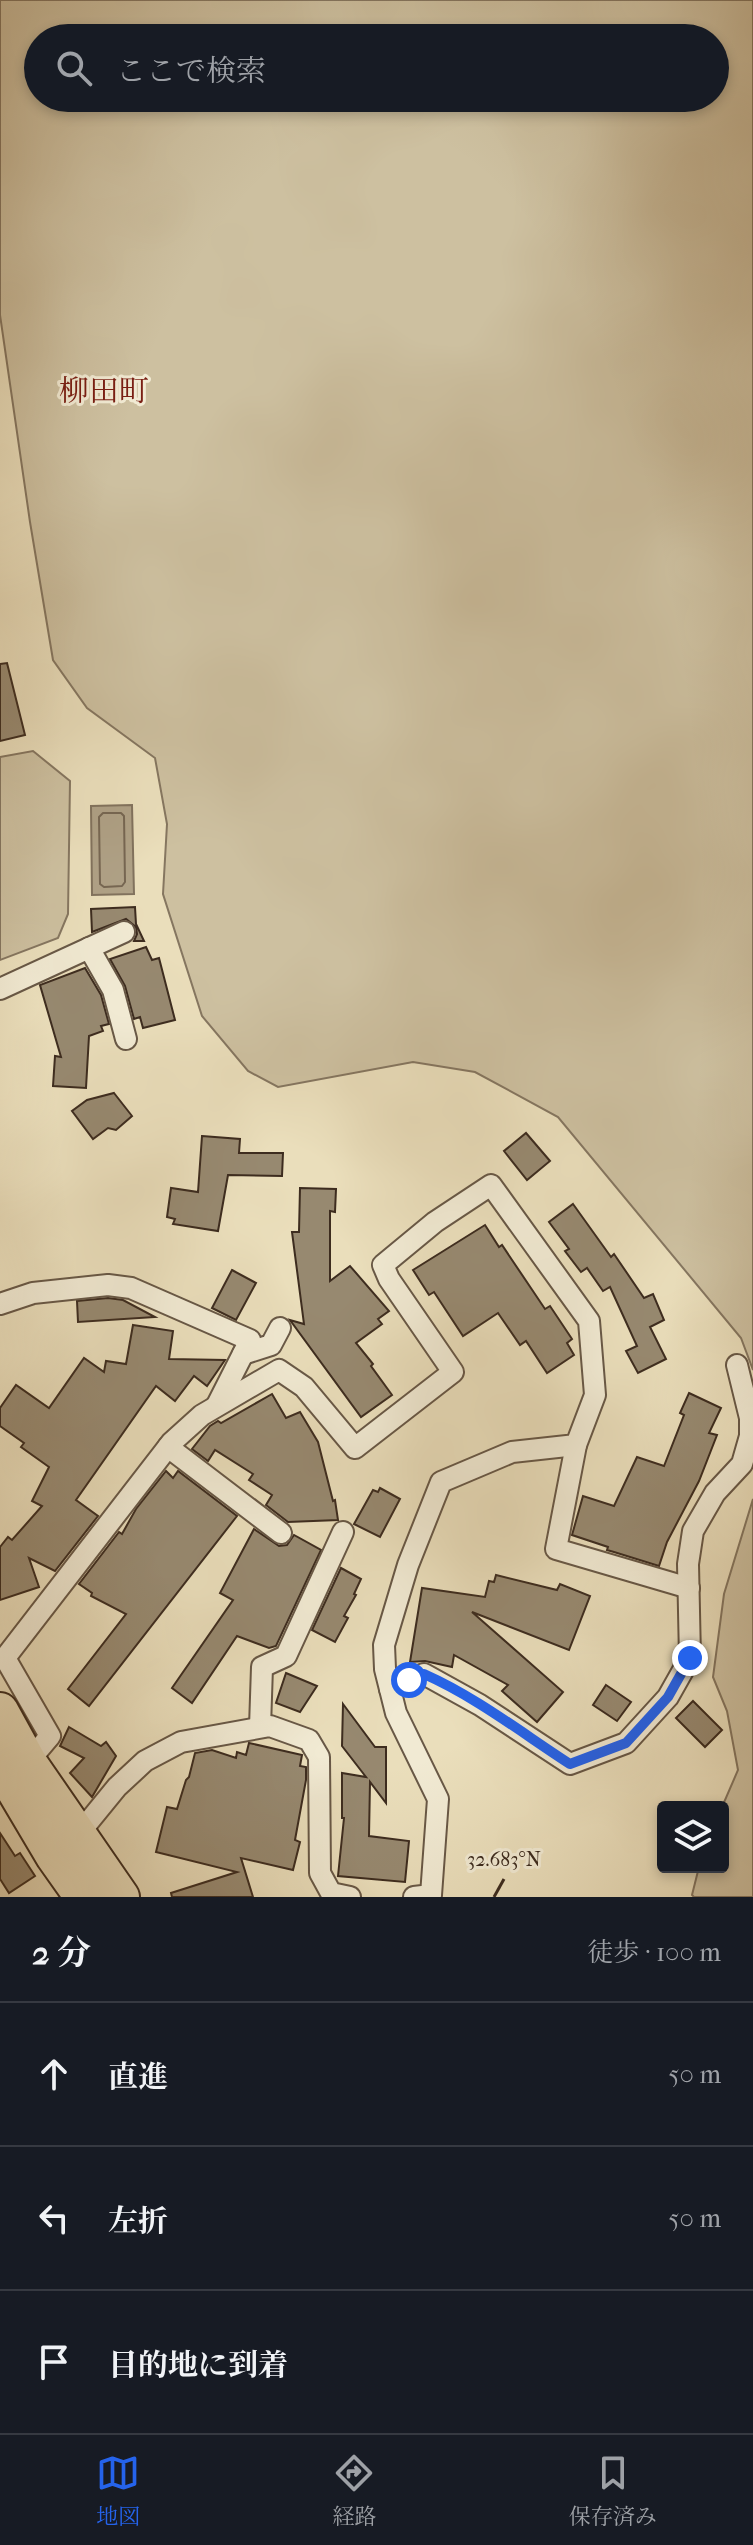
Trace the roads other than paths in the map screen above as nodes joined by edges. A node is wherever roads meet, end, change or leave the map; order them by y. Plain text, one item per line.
1 (124, 932) dead end
2 (89, 948) junction
3 (0, 989) edge
4 (126, 1039) dead end
5 (0, 1304) edge
6 (280, 1328) dead end
7 (243, 1354) junction
8 (737, 1365) dead end
9 (217, 1405) junction
10 (576, 1445) junction
11 (168, 1447) junction
12 (343, 1532) dead end
13 (281, 1533) dead end
14 (689, 1588) junction
15 (390, 1689) junction
16 (0, 1711) edge
17 (260, 1727) junction
18 (14, 1764) edge
19 (77, 1836) junction
20 (83, 1897) edge
21 (121, 1897) edge
22 (350, 1897) edge
23 (414, 1897) edge

1 - 2 street
2 - 3 street
2 - 4 street
5 - 7 street
6 - 7 street
7 - 9 street
8 - 14 street
9 - 10 street
9 - 11 street
10 - 14 street
10 - 15 street
11 - 13 street
11 - 18 street
12 - 17 street
14 - 15 street
15 - 23 street
16 - 18 highway
17 - 19 street
17 - 22 street
18 - 19 highway
18 - 20 highway
19 - 21 highway

